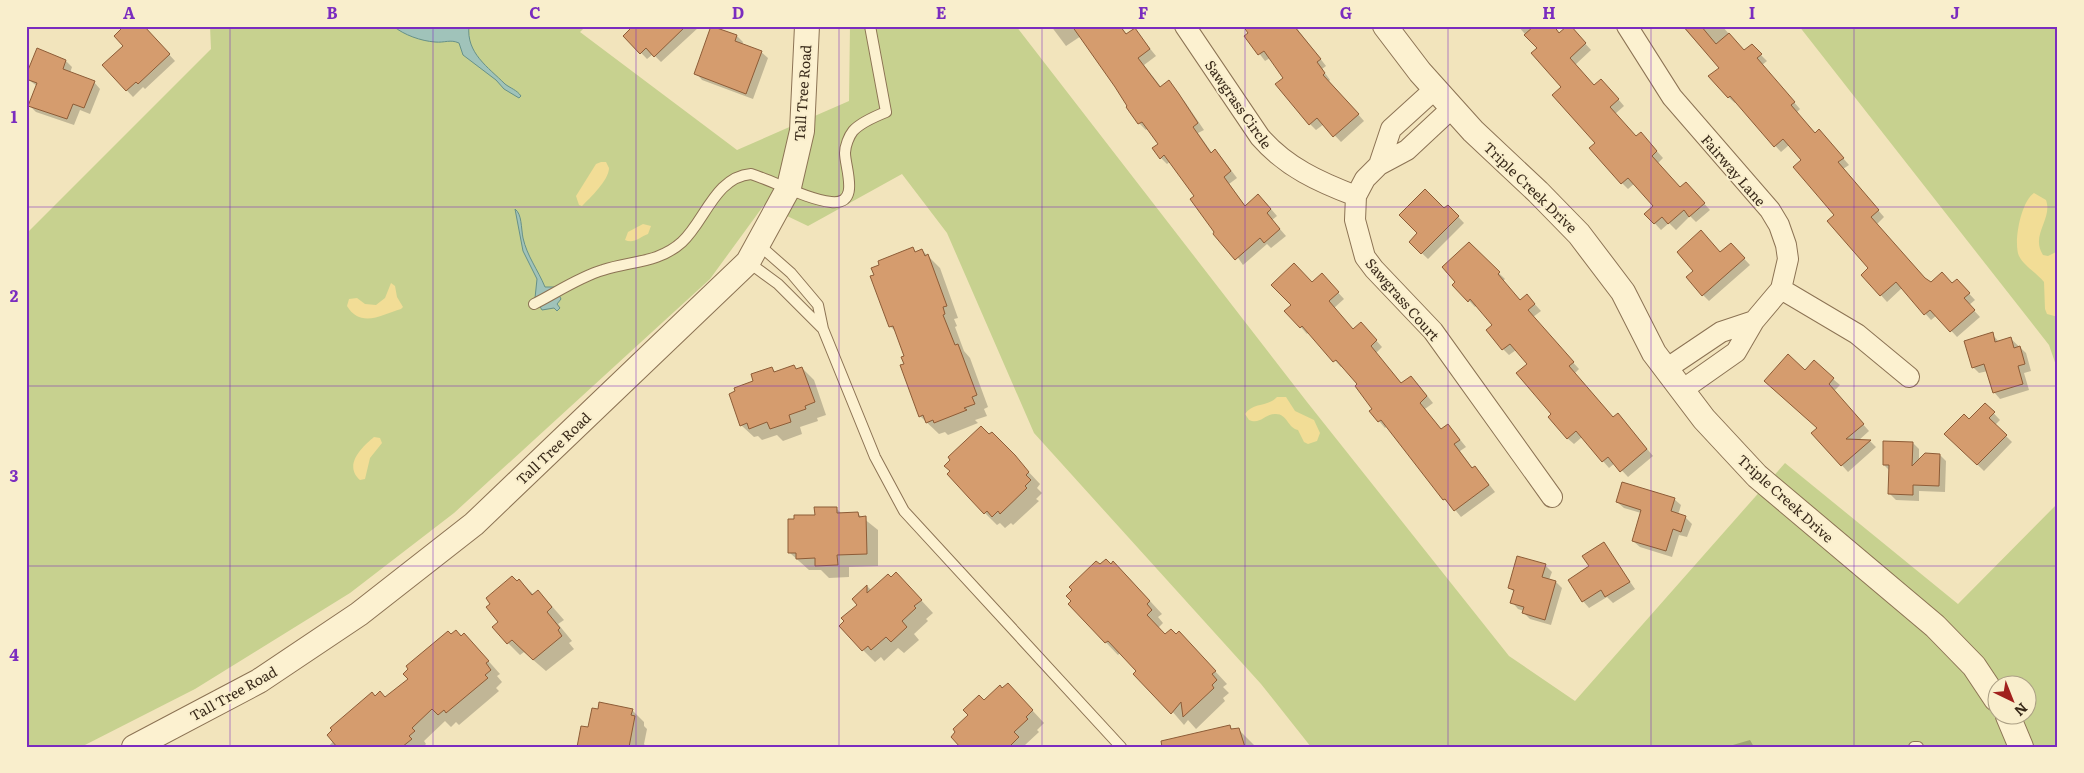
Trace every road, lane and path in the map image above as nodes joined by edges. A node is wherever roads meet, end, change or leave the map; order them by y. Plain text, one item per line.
1 (807, 26) edge
2 (870, 26) edge
3 (1185, 26) edge
4 (1385, 26) edge
5 (1627, 26) edge
6 (1435, 89) junction
7 (1452, 108) junction
8 (1379, 165) junction
9 (789, 187) junction
10 (1356, 196) junction
11 (753, 253) junction
12 (800, 282) junction
13 (1781, 289) junction
14 (787, 294) junction
15 (534, 304) dead end
16 (1754, 321) junction
17 (823, 329) junction
18 (1666, 369) junction
19 (1909, 377) dead end
20 (1682, 390) junction
21 (1552, 497) dead end
22 (1986, 684) edge
23 (2012, 726) edge
24 (134, 747) edge
25 (1121, 747) edge
26 (1914, 747) edge
27 (1918, 747) edge
28 (2021, 747) edge

1 - 9 street, Tall Tree Road
2 - 9 lane
3 - 10 street, Sawgrass Circle
4 - 6 street, Triple Creek Drive
5 - 13 street, Fairway Lane
6 - 7 street, Triple Creek Drive
6 - 8 street
7 - 8 street
7 - 18 street, Triple Creek Drive
8 - 10 street
9 - 11 street, Tall Tree Road
9 - 15 lane
10 - 21 street, Sawgrass Court
11 - 12 lane
11 - 14 lane
11 - 24 street, Tall Tree Road
12 - 14 lane
12 - 17 lane
13 - 16 street, Fairway Lane
13 - 19 street
14 - 17 lane
16 - 18 street
16 - 20 street, Fairway Lane
17 - 25 lane
18 - 20 street, Triple Creek Drive
20 - 22 street, Triple Creek Drive
23 - 28 street
26 - 27 lane

